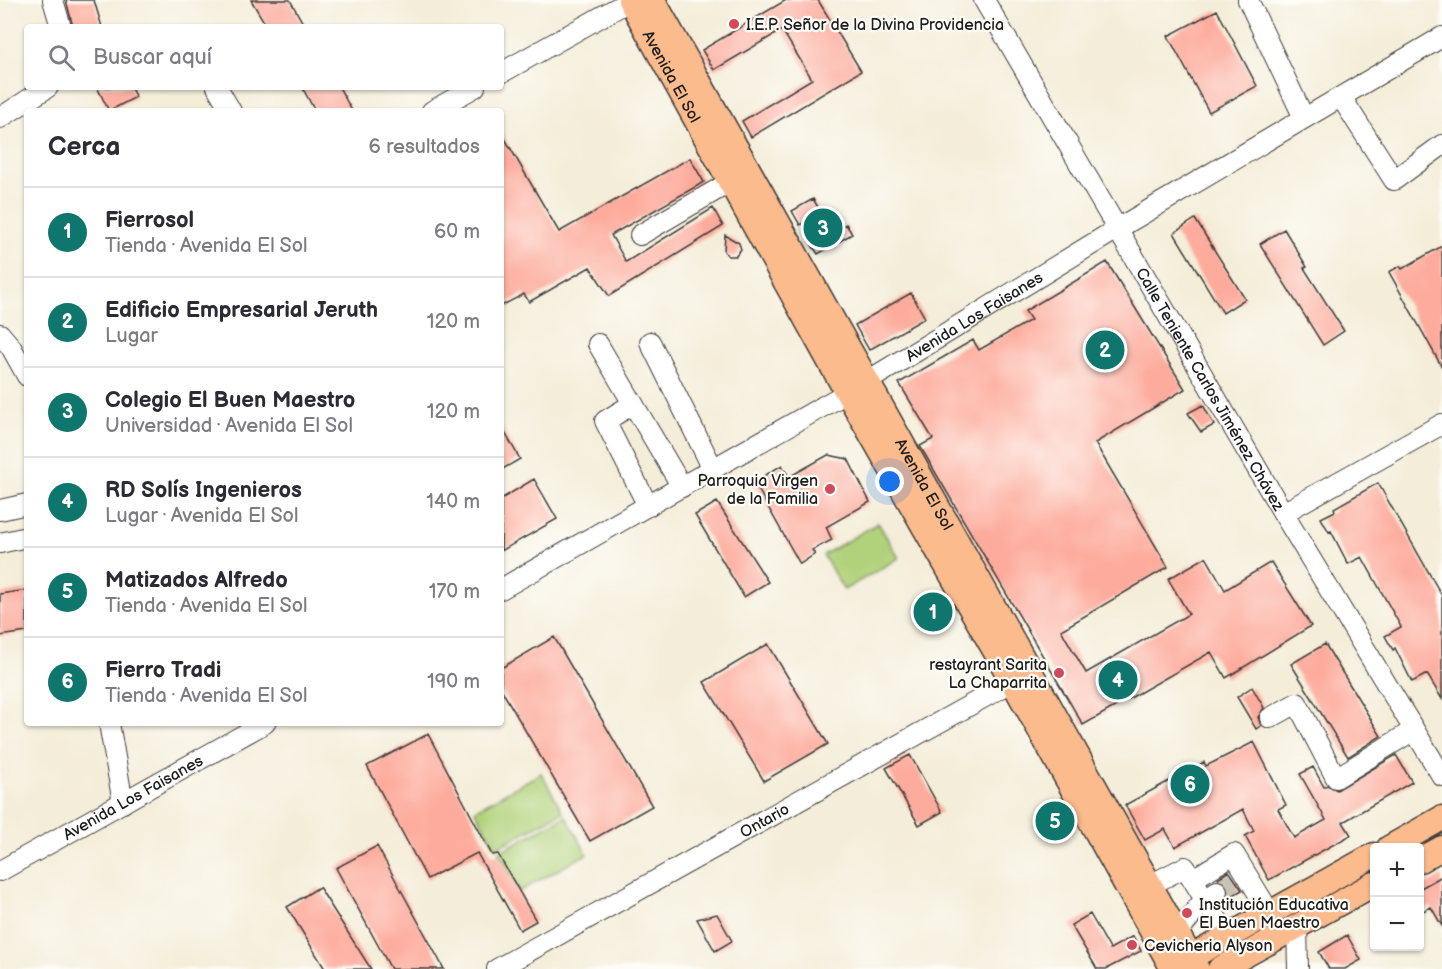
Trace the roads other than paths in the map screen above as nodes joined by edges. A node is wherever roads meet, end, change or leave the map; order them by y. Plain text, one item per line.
1 (53, 0) edge
2 (630, 0) edge
3 (653, 0) edge
4 (984, 0) edge
5 (1248, 0) edge
6 (60, 24) edge
7 (1442, 37) edge
8 (504, 71) edge
9 (43, 90) edge
10 (219, 90) edge
11 (470, 90) edge
12 (1341, 97) junction
13 (229, 108) edge
14 (437, 108) edge
15 (0, 118) edge
16 (1304, 118) junction
17 (1442, 145) edge
18 (730, 182) junction
19 (1117, 229) junction
20 (640, 235) dead end
21 (13, 339) edge
22 (650, 342) dead end
23 (597, 344) dead end
24 (24, 368) edge
25 (857, 387) junction
26 (633, 404) junction
27 (1442, 424) edge
28 (713, 469) junction
29 (682, 486) junction
30 (24, 505) edge
31 (648, 506) junction
32 (0, 510) edge
33 (1283, 513) junction
34 (24, 538) edge
35 (0, 543) edge
36 (504, 587) edge
37 (1022, 676) junction
38 (1270, 717) dead end
39 (110, 726) edge
40 (260, 726) edge
41 (1414, 730) junction
42 (1442, 776) edge
43 (123, 803) junction
44 (1442, 818) edge
45 (1398, 843) edge
46 (1442, 848) edge
47 (1370, 857) edge
48 (1424, 857) edge
49 (0, 870) edge
50 (1138, 878) junction
51 (1193, 879) junction
52 (1370, 886) edge
53 (1211, 895) junction
54 (1270, 913) junction
55 (1297, 926) junction
56 (1177, 933) junction
57 (1228, 937) junction
58 (1181, 966) edge
59 (1224, 968) edge
60 (497, 969) edge
61 (1298, 969) edge

1 - 6 street
2 - 8 street
2 - 18 main road, Avenida El Sol
3 - 25 main road, Avenida El Sol
4 - 19 street, Calle Teniente Carlos Jiménez Chávez
5 - 16 street
7 - 12 street, Avenida Los Faisanes
9 - 15 street
10 - 13 street
11 - 14 street
12 - 16 street, Avenida Los Faisanes
12 - 17 street
16 - 19 street, Avenida Los Faisanes
18 - 20 street
18 - 25 main road, Avenida El Sol
19 - 25 street, Avenida Los Faisanes
19 - 33 street, Calle Teniente Carlos Jiménez Chávez
21 - 24 street
22 - 28 street
23 - 26 street
25 - 28 street, Avenida Los Faisanes
25 - 37 main road, Avenida El Sol
26 - 29 street
26 - 31 street
27 - 33 street
28 - 29 street, Avenida Los Faisanes
29 - 31 street, Avenida Los Faisanes
30 - 32 street
31 - 36 street, Avenida Los Faisanes
33 - 41 street, Calle Teniente Carlos Jiménez Chávez
34 - 35 street
37 - 50 main road, Avenida El Sol
37 - 60 street, Ontario
38 - 41 street
39 - 43 street
40 - 43 street, Avenida Los Faisanes
41 - 42 street, Calle Teniente Carlos Jiménez Chávez
43 - 49 street, Avenida Los Faisanes
44 - 45 main road
46 - 48 main road
47 - 54 main road
50 - 51 street
50 - 56 main road, Avenida El Sol
50 - 58 main road, Avenida El Sol
51 - 53 street
51 - 54 street
52 - 55 main road
53 - 56 street
53 - 57 street
54 - 57 main road
55 - 59 main road
55 - 61 street
56 - 58 main road, Avenida El Sol
57 - 58 main road

